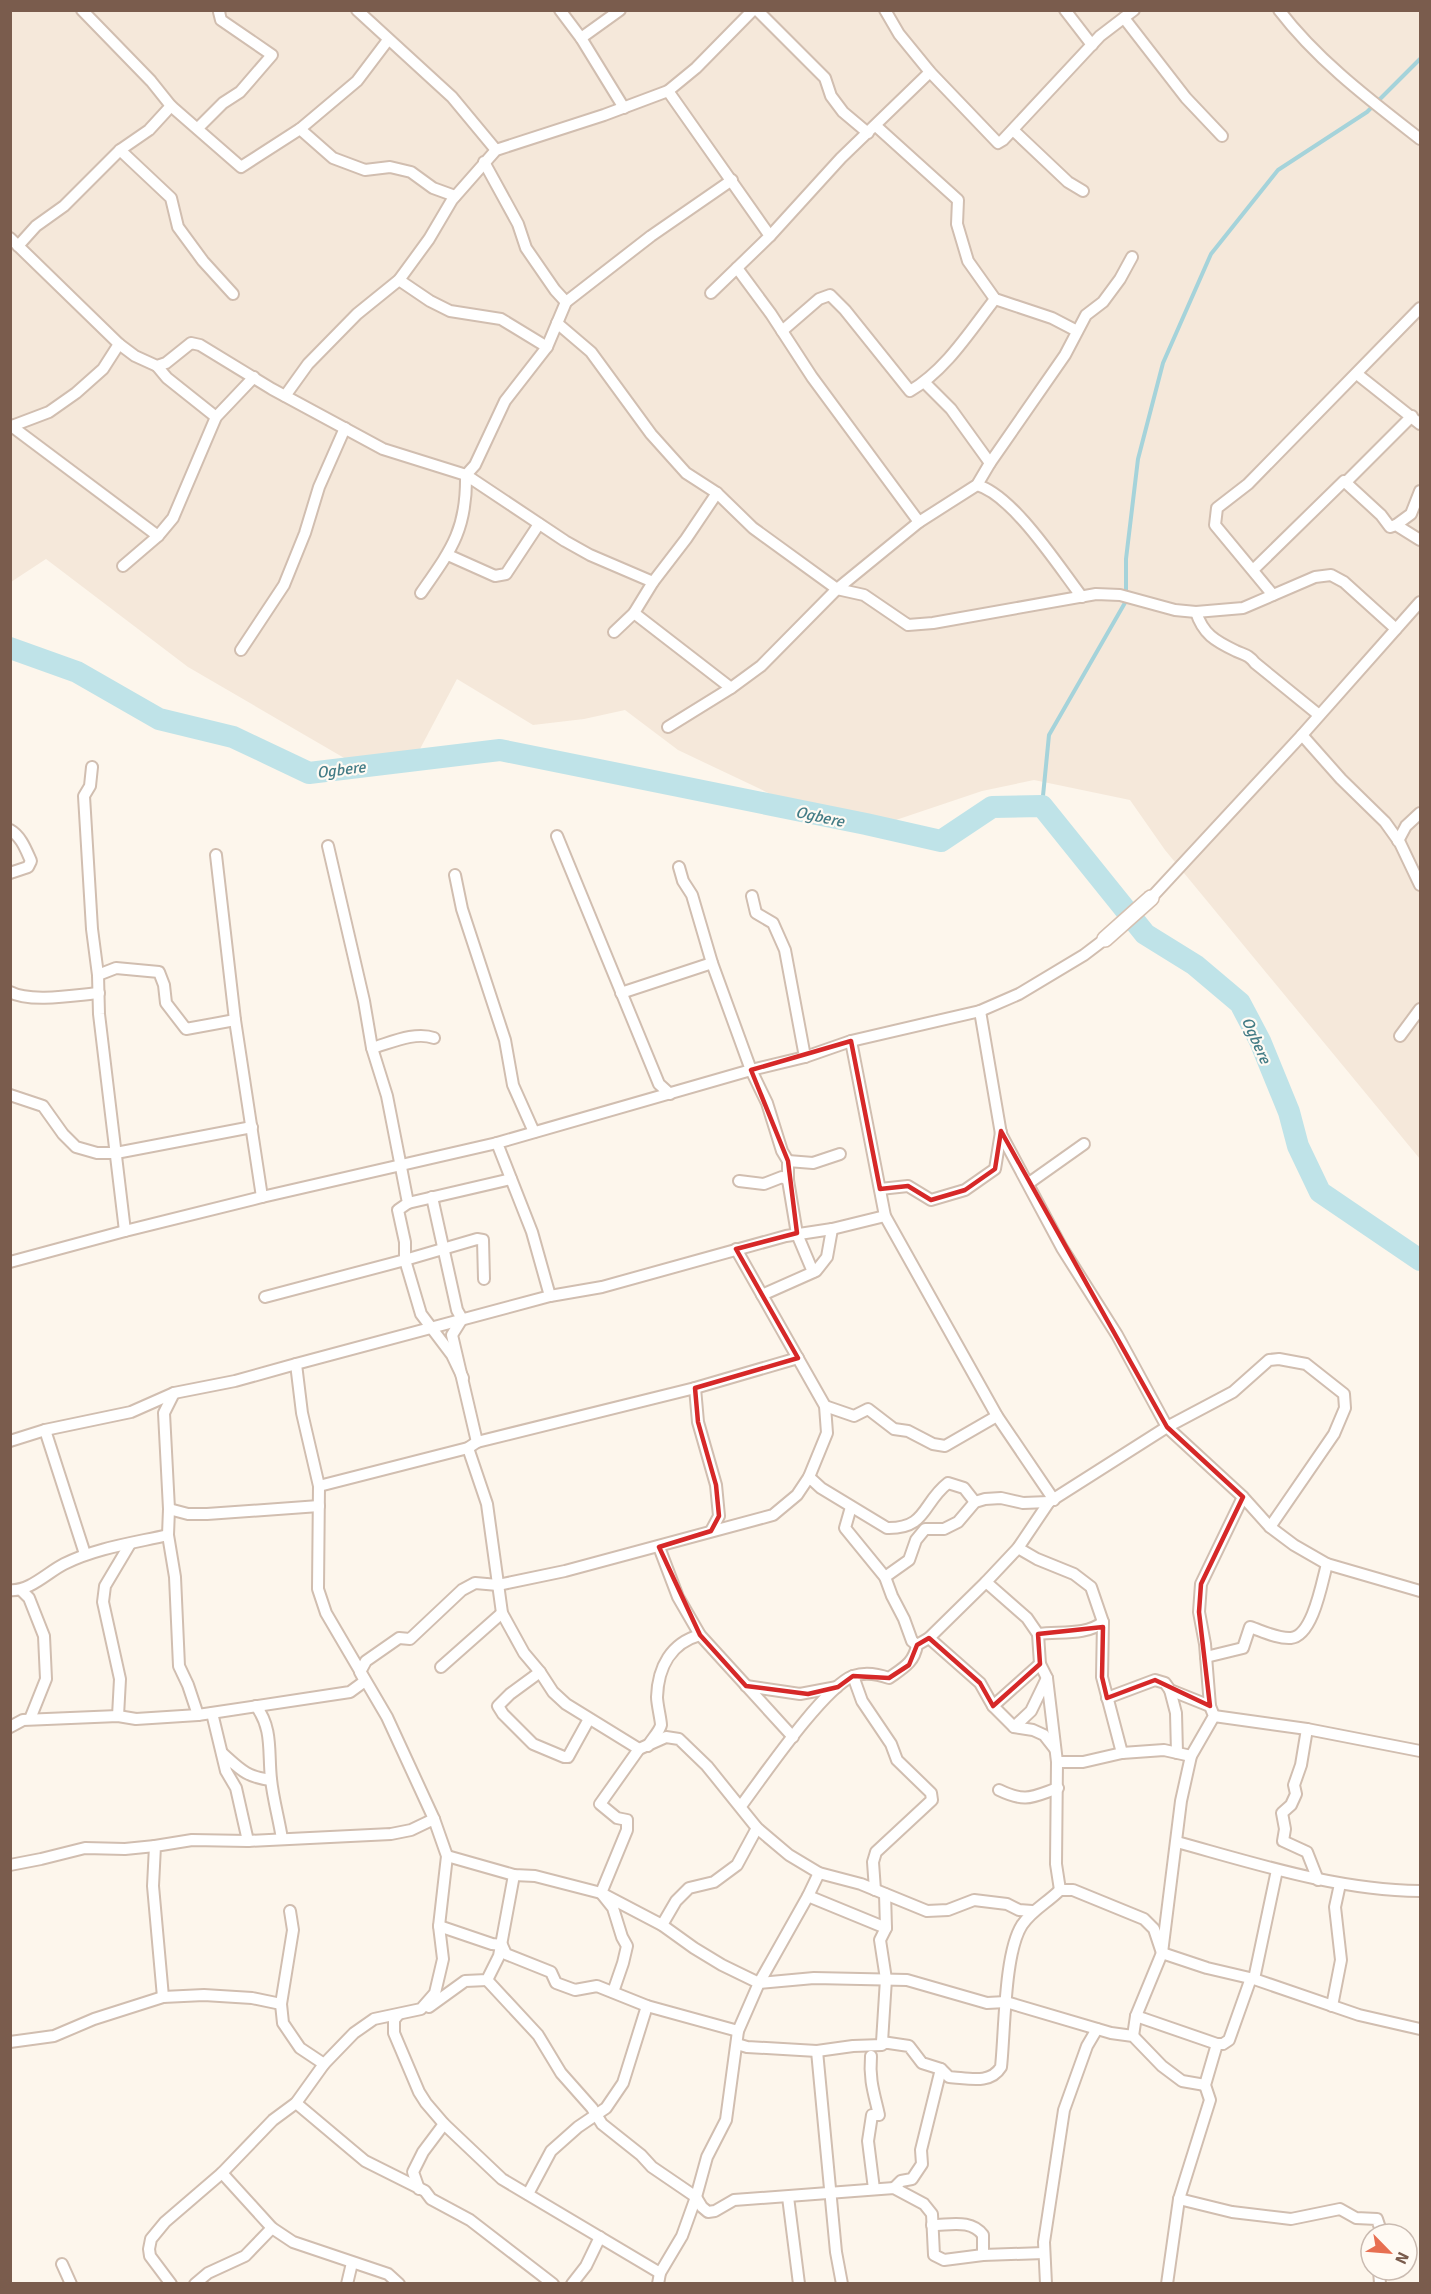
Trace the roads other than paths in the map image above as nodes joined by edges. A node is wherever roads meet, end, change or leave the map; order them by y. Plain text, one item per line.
1 (82, 10) edge
2 (220, 10) edge
3 (357, 10) edge
4 (560, 10) edge
5 (620, 10) edge
6 (755, 10) edge
7 (885, 10) edge
8 (1065, 10) edge
9 (1134, 10) edge
10 (1279, 10) edge
11 (1124, 18) junction
12 (581, 38) junction
13 (388, 40) junction
14 (1092, 45) junction
15 (930, 72) junction
16 (668, 91) junction
17 (171, 106) junction
18 (624, 108) junction
19 (198, 128) junction
20 (300, 129) junction
21 (872, 129) junction
22 (1013, 130) junction
23 (1222, 136) dead end
24 (1420, 139) edge
25 (120, 150) junction
26 (495, 150) junction
27 (484, 162) junction
28 (732, 180) junction
29 (1083, 191) dead end
30 (455, 196) junction
31 (770, 236) junction
32 (14, 242) edge
33 (1132, 256) dead end
34 (737, 268) junction
35 (399, 280) junction
36 (711, 293) dead end
37 (233, 294) dead end
38 (995, 299) junction
39 (566, 302) junction
40 (1420, 308) edge
41 (557, 323) junction
42 (782, 331) junction
43 (1077, 331) junction
44 (119, 344) junction
45 (548, 347) junction
46 (157, 366) junction
47 (1358, 374) junction
48 (254, 377) junction
49 (925, 382) junction
50 (285, 396) junction
51 (216, 417) junction
52 (1416, 420) edge
53 (11, 425) edge
54 (345, 428) junction
55 (990, 463) junction
56 (466, 475) junction
57 (1346, 482) junction
58 (977, 485) junction
59 (1420, 491) edge
60 (717, 494) junction
61 (919, 522) junction
62 (539, 524) junction
63 (1396, 525) junction
64 (158, 536) junction
65 (1420, 540) edge
66 (448, 555) junction
67 (123, 566) dead end
68 (1253, 570) junction
69 (653, 582) junction
70 (837, 589) junction
71 (421, 593) dead end
72 (1273, 595) junction
73 (1082, 597) junction
74 (1420, 602) edge
75 (1196, 612) junction
76 (634, 613) junction
77 (1396, 629) junction
78 (614, 632) dead end
79 (241, 650) dead end
80 (731, 688) junction
81 (1319, 716) junction
82 (668, 727) dead end
83 (1302, 735) junction
84 (92, 767) dead end
85 (1420, 813) edge
86 (1406, 826) junction
87 (1389, 829) junction
88 (10, 830) edge
89 (557, 836) dead end
90 (1398, 841) junction
91 (328, 846) dead end
92 (216, 855) dead end
93 (679, 867) dead end
94 (10, 873) edge
95 (455, 875) dead end
96 (1420, 885) edge
97 (752, 896) dead end
98 (1151, 898) joint
99 (1105, 939) joint
100 (712, 963) junction
101 (98, 975) junction
102 (10, 992) edge
103 (99, 993) junction
104 (621, 993) junction
105 (1420, 1009) edge
106 (980, 1011) junction
107 (235, 1020) junction
108 (1400, 1036) dead end
109 (434, 1038) dead end
110 (851, 1041) junction
111 (372, 1048) junction
112 (805, 1057) junction
113 (751, 1070) junction
114 (10, 1095) edge
115 (670, 1095) junction
116 (252, 1127) junction
117 (1001, 1131) junction
118 (534, 1132) junction
119 (497, 1143) junction
120 (1084, 1144) dead end
121 (116, 1154) junction
122 (840, 1154) dead end
123 (788, 1161) junction
124 (402, 1166) junction
125 (511, 1179) junction
126 (788, 1180) junction
127 (739, 1181) dead end
128 (1029, 1184) junction
129 (880, 1190) junction
130 (262, 1197) junction
131 (432, 1197) junction
132 (408, 1203) junction
133 (885, 1216) junction
134 (832, 1229) junction
135 (124, 1231) junction
136 (797, 1234) junction
137 (444, 1248) junction
138 (736, 1249) junction
139 (12, 1259) edge
140 (405, 1260) junction
141 (813, 1272) junction
142 (484, 1280) dead end
143 (762, 1295) junction
144 (550, 1296) junction
145 (265, 1297) dead end
146 (462, 1319) junction
147 (431, 1328) junction
148 (798, 1358) junction
149 (296, 1364) junction
150 (463, 1378) junction
151 (695, 1388) junction
152 (174, 1393) junction
153 (825, 1406) junction
154 (997, 1416) junction
155 (1167, 1427) junction
156 (45, 1430) junction
157 (10, 1441) edge
158 (473, 1445) junction
159 (809, 1477) junction
160 (319, 1486) junction
161 (1243, 1497) junction
162 (1052, 1501) junction
163 (975, 1502) junction
164 (319, 1506) junction
165 (851, 1507) junction
166 (169, 1509) junction
167 (1270, 1527) junction
168 (711, 1531) junction
169 (168, 1535) junction
170 (130, 1544) junction
171 (659, 1547) junction
172 (1018, 1548) junction
173 (85, 1554) junction
174 (1327, 1564) junction
175 (885, 1577) junction
176 (986, 1582) junction
177 (498, 1585) junction
178 (16, 1590) edge
179 (1420, 1591) edge
180 (502, 1613) junction
181 (1103, 1622) junction
182 (1038, 1634) junction
183 (700, 1635) junction
184 (929, 1638) junction
185 (917, 1646) junction
186 (1206, 1657) junction
187 (1040, 1664) junction
188 (441, 1667) dead end
189 (540, 1672) junction
190 (853, 1676) junction
191 (1047, 1678) junction
192 (365, 1681) junction
193 (746, 1686) junction
194 (838, 1687) junction
195 (1170, 1690) junction
196 (1107, 1698) junction
197 (256, 1706) junction
198 (993, 1706) junction
199 (1212, 1711) junction
200 (212, 1713) junction
201 (198, 1714) junction
202 (118, 1716) junction
203 (30, 1719) junction
204 (589, 1719) junction
205 (10, 1727) edge
206 (1014, 1727) junction
207 (1307, 1729) junction
208 (1176, 1730) junction
209 (793, 1737) junction
210 (644, 1748) junction
211 (1056, 1749) junction
212 (1164, 1750) junction
213 (1420, 1751) edge
214 (222, 1753) junction
215 (1122, 1753) junction
216 (1177, 1753) junction
217 (1191, 1756) junction
218 (1057, 1762) junction
219 (271, 1780) junction
220 (1058, 1788) junction
221 (999, 1791) dead end
222 (741, 1806) junction
223 (434, 1819) junction
224 (757, 1828) junction
225 (282, 1839) junction
226 (248, 1841) junction
227 (1177, 1842) junction
228 (155, 1846) junction
229 (447, 1856) junction
230 (10, 1864) edge
231 (1277, 1870) junction
232 (819, 1873) junction
233 (514, 1875) junction
234 (1318, 1880) junction
235 (1340, 1884) junction
236 (1060, 1890) junction
237 (1420, 1891) edge
238 (880, 1892) junction
239 (601, 1893) junction
240 (808, 1896) junction
241 (290, 1911) dead end
242 (1032, 1911) junction
243 (662, 1925) junction
244 (439, 1926) junction
245 (886, 1928) junction
246 (502, 1945) junction
247 (1162, 1953) junction
248 (886, 1979) junction
249 (1253, 1979) junction
250 (487, 1980) junction
251 (759, 1983) junction
252 (613, 1992) junction
253 (164, 1997) junction
254 (1006, 2002) junction
255 (281, 2004) junction
256 (647, 2006) junction
257 (1332, 2006) junction
258 (421, 2009) junction
259 (398, 2015) junction
260 (1136, 2016) junction
261 (1097, 2029) junction
262 (1420, 2029) edge
263 (738, 2031) junction
264 (1132, 2036) junction
265 (10, 2042) edge
266 (882, 2043) junction
267 (737, 2044) junction
268 (1217, 2044) junction
269 (854, 2046) junction
270 (817, 2051) junction
271 (871, 2056) junction
272 (324, 2064) junction
273 (941, 2068) junction
274 (1205, 2085) junction
275 (296, 2103) junction
276 (595, 2114) junction
277 (444, 2124) junction
278 (222, 2173) junction
279 (828, 2173) junction
280 (894, 2188) junction
281 (419, 2189) junction
282 (874, 2189) junction
283 (855, 2190) junction
284 (830, 2192) junction
285 (528, 2194) junction
286 (696, 2197) junction
287 (788, 2197) junction
288 (1179, 2199) junction
289 (1378, 2222) edge
290 (932, 2226) junction
291 (272, 2228) junction
292 (600, 2237) junction
293 (1044, 2253) junction
294 (983, 2255) junction
295 (352, 2263) junction
296 (62, 2264) dead end
297 (659, 2278) edge
298 (71, 2283) edge
299 (171, 2283) edge
300 (195, 2283) edge
301 (346, 2283) edge
302 (399, 2283) edge
303 (553, 2283) edge
304 (572, 2283) edge
305 (799, 2283) edge
306 (842, 2283) edge
307 (1046, 2283) edge
308 (1167, 2283) edge

1 - 17 street
2 - 19 street
3 - 13 street
4 - 12 street
5 - 12 street
6 - 16 street
6 - 21 street
7 - 15 street
8 - 14 street
9 - 11 street
10 - 24 street
11 - 14 street
11 - 23 street
12 - 18 street
13 - 20 street
13 - 26 street
14 - 22 street
15 - 21 street
15 - 22 street
16 - 18 street
16 - 28 street
17 - 19 street
17 - 25 street
18 - 26 street
19 - 20 street
20 - 30 street
21 - 31 street
21 - 38 street
22 - 29 street
25 - 32 street
25 - 37 street
26 - 27 street
27 - 30 street
27 - 39 street
28 - 31 street
28 - 39 street
30 - 35 street
31 - 34 street
32 - 44 street
33 - 43 street
34 - 36 street
34 - 42 street
35 - 45 street
35 - 50 street
38 - 43 street
38 - 49 street
39 - 41 street
40 - 47 street
41 - 45 street
41 - 60 street
42 - 49 street
42 - 61 street
43 - 55 street
44 - 46 street
44 - 53 street
45 - 56 street
46 - 48 street
46 - 51 street
47 - 52 street
47 - 68 street
48 - 50 street
48 - 51 street
49 - 55 street
50 - 54 street
51 - 64 street
52 - 57 street
53 - 64 street
54 - 56 street
54 - 79 street
55 - 58 street
56 - 62 street
56 - 66 street
57 - 63 street
57 - 68 street
58 - 61 street
58 - 73 street
59 - 63 street
60 - 69 street
60 - 70 street
61 - 70 street
62 - 66 street
62 - 69 street
63 - 65 street
64 - 67 street
66 - 71 street
68 - 72 street
69 - 76 street
70 - 73 street
70 - 80 street
72 - 75 street
72 - 77 street
73 - 75 street
74 - 77 street
75 - 81 street
76 - 78 street
76 - 80 street
77 - 81 street
80 - 82 street
81 - 83 street
83 - 87 street
83 - 98 street
84 - 101 street
85 - 86 street
86 - 87 street
86 - 90 street
87 - 90 street
88 - 94 street
89 - 104 street
90 - 96 street
91 - 111 street
92 - 107 street
93 - 100 street
95 - 118 street
97 - 112 street
98 - 99 street
99 - 106 street
100 - 104 street
100 - 113 street
101 - 103 street
101 - 107 street
102 - 103 street
103 - 121 street
104 - 115 street
105 - 108 street
106 - 110 street
106 - 117 street
107 - 116 street
109 - 111 street
110 - 112 street
110 - 129 street
111 - 124 street
112 - 113 street
113 - 115 street
113 - 123 street
114 - 121 street
115 - 118 street
116 - 121 street
116 - 130 street
117 - 128 street
117 - 129 street
118 - 119 street
119 - 124 street
119 - 125 street
120 - 128 street
121 - 135 street
122 - 123 street
123 - 126 street
124 - 130 street
124 - 132 street
125 - 131 street
125 - 144 street
126 - 127 street
126 - 136 street
128 - 155 street
129 - 133 street
130 - 135 street
131 - 132 street
131 - 137 street
132 - 140 street
133 - 134 street
133 - 154 street
134 - 136 street
134 - 141 street
135 - 139 street
136 - 138 street
136 - 141 street
137 - 140 street
137 - 142 street
137 - 146 street
138 - 143 street
138 - 144 street
140 - 145 street
140 - 147 street
141 - 143 street
143 - 148 street
144 - 146 street
146 - 147 street
146 - 150 street
147 - 149 street
147 - 150 street
148 - 151 street
148 - 153 street
149 - 152 street
149 - 160 street
150 - 158 street
151 - 158 street
151 - 168 street
152 - 156 street
152 - 166 street
153 - 154 street
153 - 159 street
154 - 162 street
155 - 161 street
155 - 162 street
155 - 167 street
156 - 157 street
156 - 173 street
158 - 160 street
158 - 177 street
159 - 165 street
159 - 168 street
160 - 164 street
161 - 167 street
161 - 186 street
162 - 163 street
162 - 172 street
163 - 165 street
163 - 175 street
164 - 166 street
164 - 192 street
165 - 175 street
166 - 169 street
167 - 174 street
168 - 171 street
169 - 170 street
169 - 201 street
170 - 173 street
170 - 202 street
171 - 177 street
171 - 183 street
172 - 176 street
172 - 181 street
173 - 178 street
174 - 179 street
174 - 186 street
175 - 185 street
176 - 182 street
176 - 184 street
177 - 180 street
177 - 192 street
178 - 203 street
180 - 188 street
180 - 189 street
181 - 182 street
181 - 196 street
182 - 187 street
183 - 193 street
183 - 210 street
184 - 185 street
184 - 198 street
185 - 190 street
186 - 199 street
187 - 191 street
187 - 198 street
189 - 204 street
189 - 204 street
190 - 194 street
190 - 238 street
191 - 206 street
191 - 211 street
192 - 197 street
192 - 223 street
193 - 194 street
193 - 209 street
194 - 209 street
195 - 196 street
195 - 199 street
195 - 208 street
196 - 215 street
197 - 200 street
197 - 219 street
198 - 206 street
199 - 207 street
199 - 217 street
200 - 201 street
200 - 214 street
201 - 202 street
202 - 203 street
203 - 205 street
204 - 210 street
206 - 211 street
207 - 213 street
207 - 234 street
208 - 212 street
208 - 216 street
209 - 222 street
210 - 222 street
210 - 239 street
211 - 218 street
212 - 215 street
212 - 216 street
214 - 219 street
214 - 226 street
215 - 218 street
216 - 217 street
217 - 227 street
218 - 220 street
219 - 225 street
220 - 221 street
220 - 236 street
222 - 224 street
223 - 225 street
223 - 229 street
224 - 232 street
224 - 243 street
225 - 226 street
226 - 228 street
227 - 231 street
227 - 247 street
228 - 230 street
228 - 253 street
229 - 233 street
229 - 244 street
231 - 234 street
231 - 249 street
232 - 238 street
232 - 240 street
233 - 239 street
233 - 246 street
234 - 235 street
235 - 237 street
235 - 257 street
236 - 242 street
236 - 247 street
238 - 242 street
238 - 245 street
239 - 243 street
239 - 252 street
240 - 245 street
240 - 251 street
241 - 255 street
242 - 254 street
243 - 251 street
244 - 246 street
244 - 258 street
245 - 248 street
246 - 250 street
246 - 252 street
247 - 249 street
247 - 260 street
248 - 251 street
248 - 254 street
248 - 266 street
249 - 257 street
249 - 268 street
250 - 258 street
250 - 276 street
251 - 263 street
252 - 256 street
253 - 255 street
253 - 265 street
254 - 261 street
254 - 273 street
255 - 272 street
256 - 263 street
256 - 276 street
257 - 262 street
258 - 259 street
259 - 272 street
259 - 277 street
260 - 264 street
260 - 268 street
261 - 264 street
261 - 293 street
263 - 267 street
264 - 274 street
266 - 269 street
266 - 271 street
266 - 273 street
267 - 270 street
267 - 286 street
268 - 274 street
269 - 270 street
269 - 271 street
270 - 279 street
271 - 282 street
272 - 275 street
273 - 280 street
274 - 288 street
275 - 278 street
275 - 281 street
276 - 285 street
276 - 286 street
277 - 281 street
277 - 285 street
278 - 291 street
278 - 299 street
279 - 283 street
279 - 284 street
280 - 282 street
280 - 290 street
281 - 303 street
282 - 283 street
283 - 284 street
284 - 287 street
284 - 306 street
285 - 292 street
286 - 287 street
286 - 297 street
287 - 305 street
288 - 289 street
288 - 308 street
290 - 294 street
290 - 294 street
291 - 295 street
291 - 300 street
292 - 297 street
292 - 304 street
293 - 294 street
293 - 307 street
295 - 301 street
295 - 302 street
296 - 298 street

